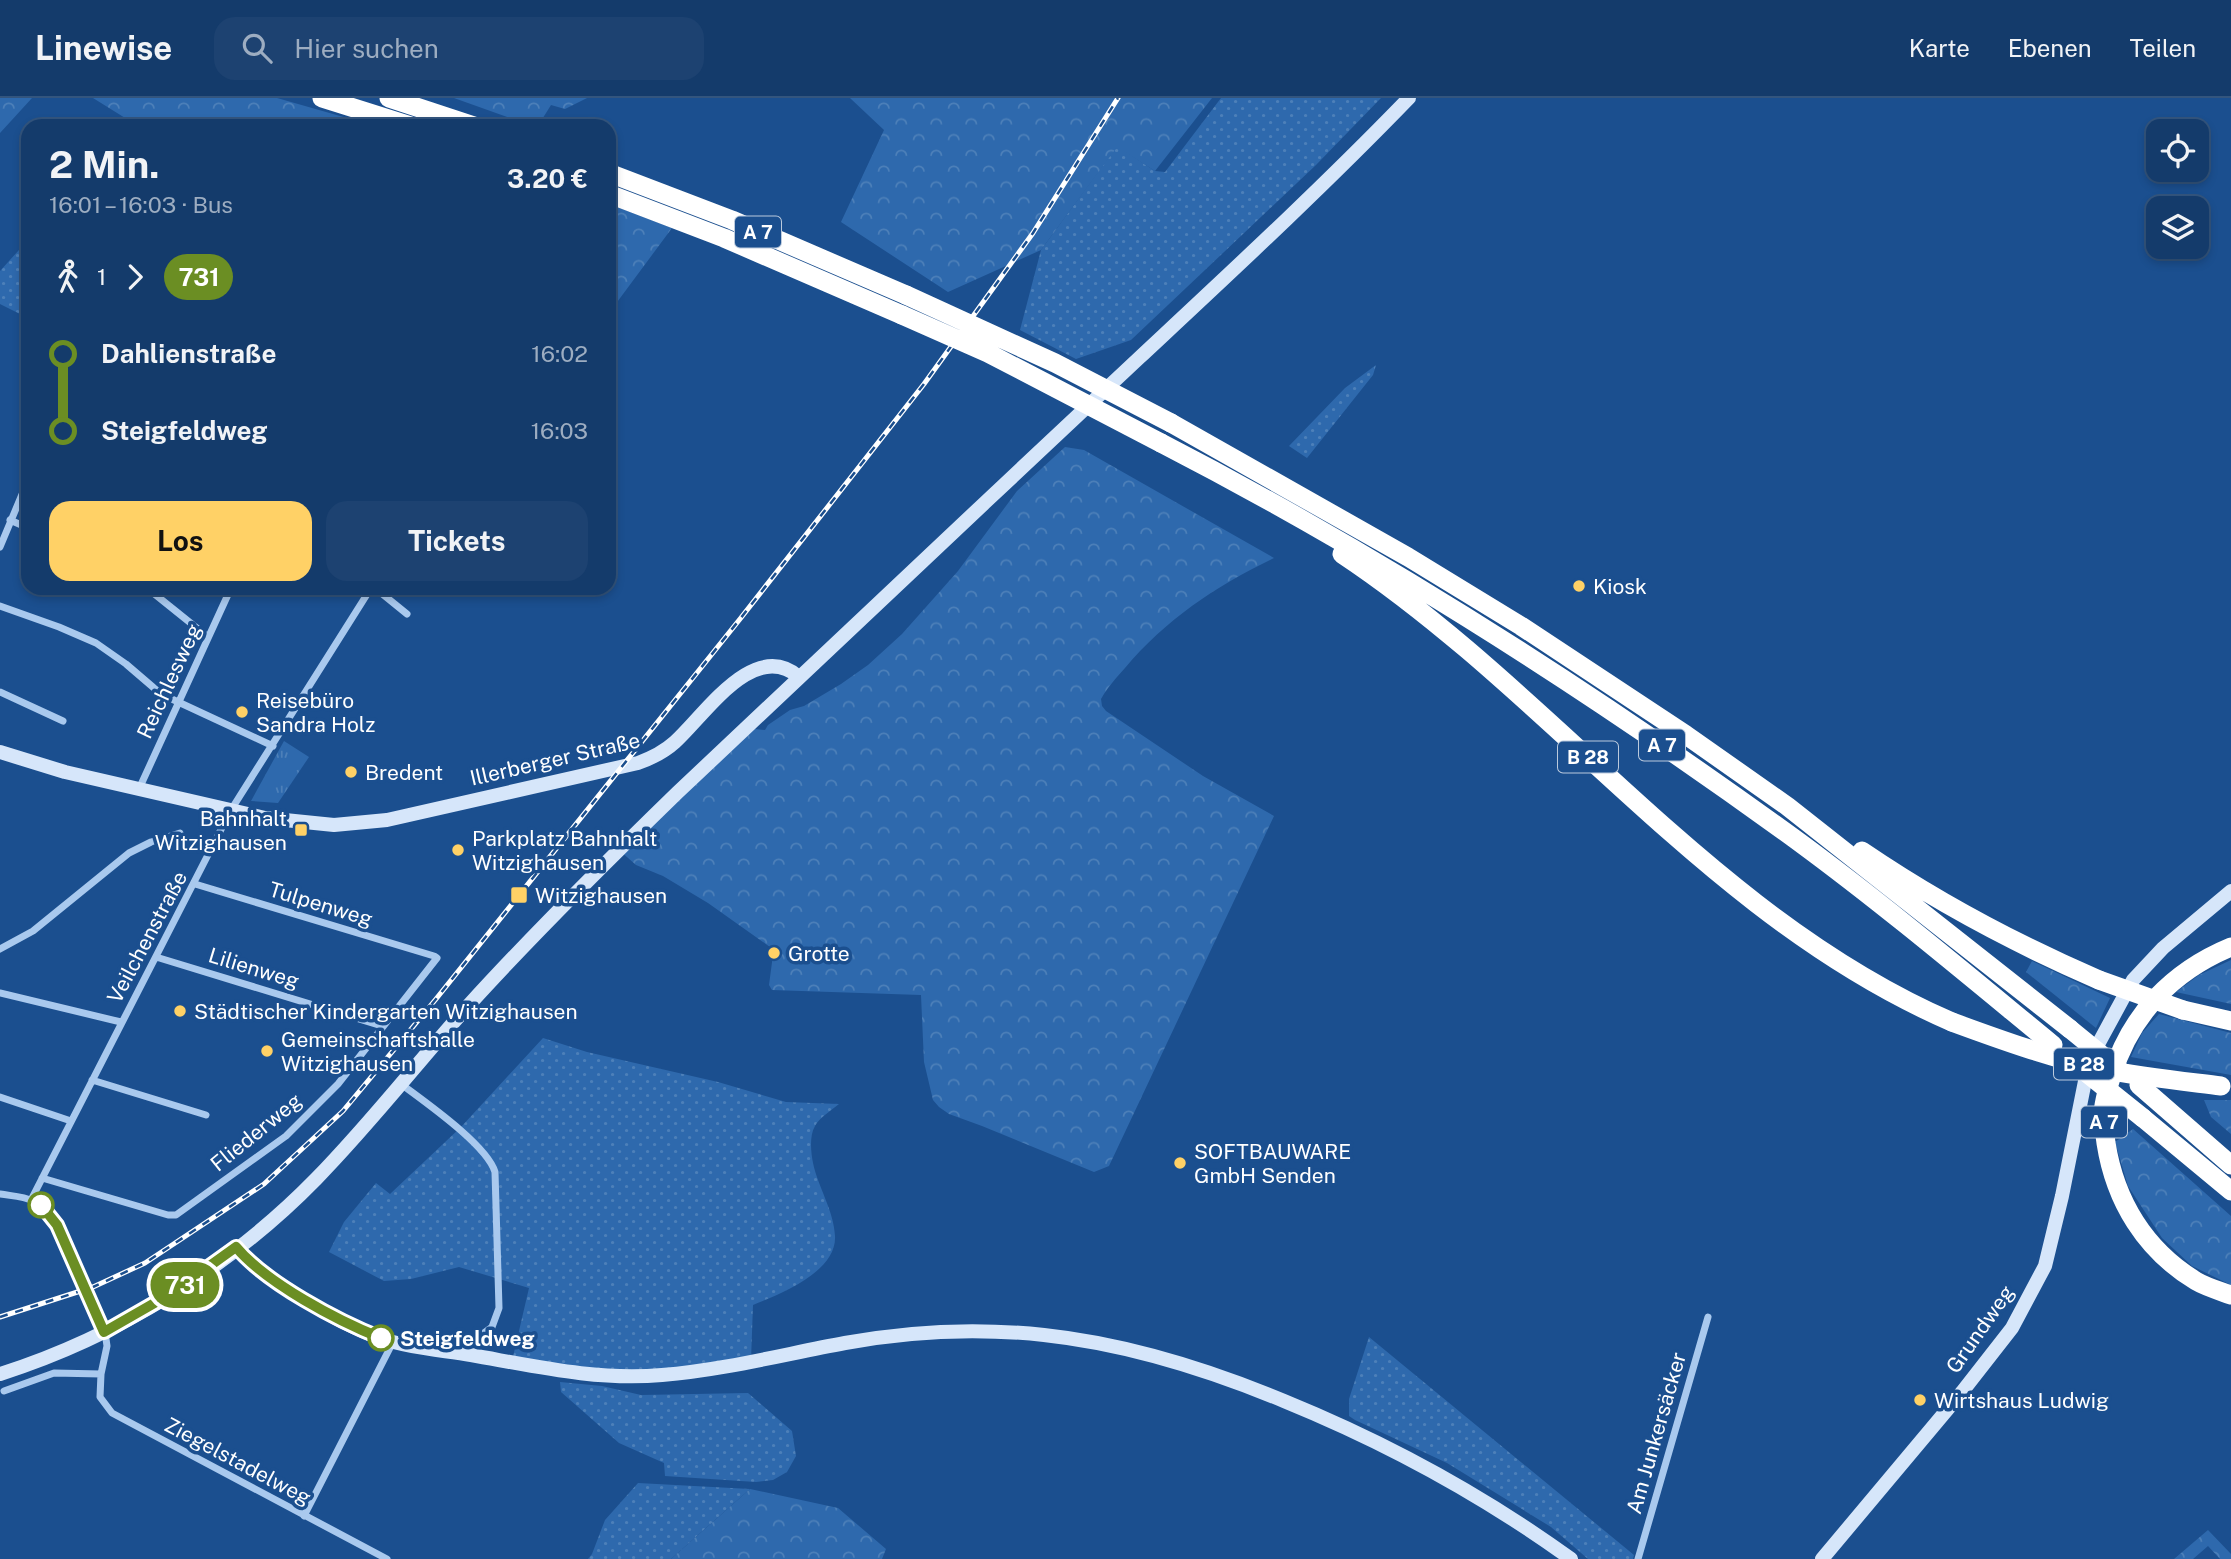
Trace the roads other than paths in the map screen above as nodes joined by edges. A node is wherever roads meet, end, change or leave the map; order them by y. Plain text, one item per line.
1 (389, 98) edge
2 (1409, 98) edge
3 (331, 101) edge
4 (389, 119) edge
5 (453, 119) edge
6 (616, 176) edge
7 (616, 197) edge
8 (1243, 486) junction
9 (21, 496) edge
10 (10, 520) junction
11 (21, 525) edge
12 (0, 547) edge
13 (156, 595) edge
14 (228, 595) edge
15 (369, 595) edge
16 (382, 595) edge
17 (0, 607) edge
18 (407, 614) dead end
19 (208, 638) junction
20 (799, 677) junction
21 (0, 692) edge
22 (178, 703) junction
23 (63, 721) dead end
24 (273, 746) junction
25 (0, 752) edge
26 (139, 789) junction
27 (1787, 806) junction
28 (231, 810) junction
29 (180, 833) dead end
30 (195, 884) junction
31 (2231, 891) edge
32 (2231, 947) edge
33 (0, 949) edge
34 (156, 957) junction
35 (437, 958) joint
36 (0, 993) edge
37 (2231, 1021) edge
38 (121, 1022) junction
39 (382, 1026) junction
40 (92, 1080) junction
41 (401, 1084) junction
42 (2226, 1086) edge
43 (0, 1097) edge
44 (206, 1115) dead end
45 (71, 1121) junction
46 (2231, 1165) edge
47 (42, 1178) junction
48 (2231, 1191) edge
49 (0, 1194) edge
50 (31, 1200) junction
51 (236, 1247) junction
52 (2231, 1295) edge
53 (1708, 1317) dead end
54 (104, 1332) junction
55 (393, 1341) junction
56 (456, 1353) junction
57 (0, 1374) edge
58 (101, 1374) junction
59 (4, 1391) dead end
60 (304, 1516) junction
61 (387, 1559) edge
62 (1571, 1559) edge
63 (1638, 1559) edge
64 (1822, 1559) edge

1 - 5 highway
2 - 20 main road
3 - 4 highway
6 - 27 highway, A 7, bridge
7 - 8 highway, A 7, bridge
8 - 42 highway, B 28, bridge
8 - 48 highway, A 7, bridge
9 - 10 street
10 - 11 street
10 - 12 street
13 - 19 street
14 - 19 street, Reichlesweg
15 - 24 street, Veilchenstraße
16 - 18 street
17 - 22 street
19 - 22 street, Reichlesweg
20 - 28 main road, Illerberger Straße
20 - 41 main road
21 - 23 street
22 - 24 street
22 - 26 street, Reichlesweg
24 - 28 street, Veilchenstraße
25 - 26 main road, Illerberger Straße
26 - 28 main road, Illerberger Straße
27 - 37 highway, bridge
27 - 46 highway, A 7, bridge
28 - 30 street, Veilchenstraße
29 - 33 street
30 - 34 street, Veilchenstraße
30 - 35 street, Tulpenweg
31 - 64 main road, Grundweg
32 - 52 highway, A 7
34 - 38 street, Veilchenstraße
34 - 39 street, Lilienweg
35 - 39 street, Fliederweg
36 - 38 street
38 - 40 street, Veilchenstraße
39 - 47 street, Fliederweg
40 - 44 street
40 - 45 street, Veilchenstraße
41 - 51 main road
41 - 56 street
43 - 45 street
45 - 47 street, Veilchenstraße
47 - 50 street, Veilchenstraße
49 - 50 street
50 - 54 street, bridge
51 - 54 main road
51 - 55 main road
53 - 63 street, Am Junkersäcker
54 - 57 main road
54 - 58 street, Ziegelstadelweg
55 - 56 main road
55 - 60 street
56 - 62 main road
58 - 59 street
58 - 60 street, Ziegelstadelweg
60 - 61 street, Ziegelstadelweg

